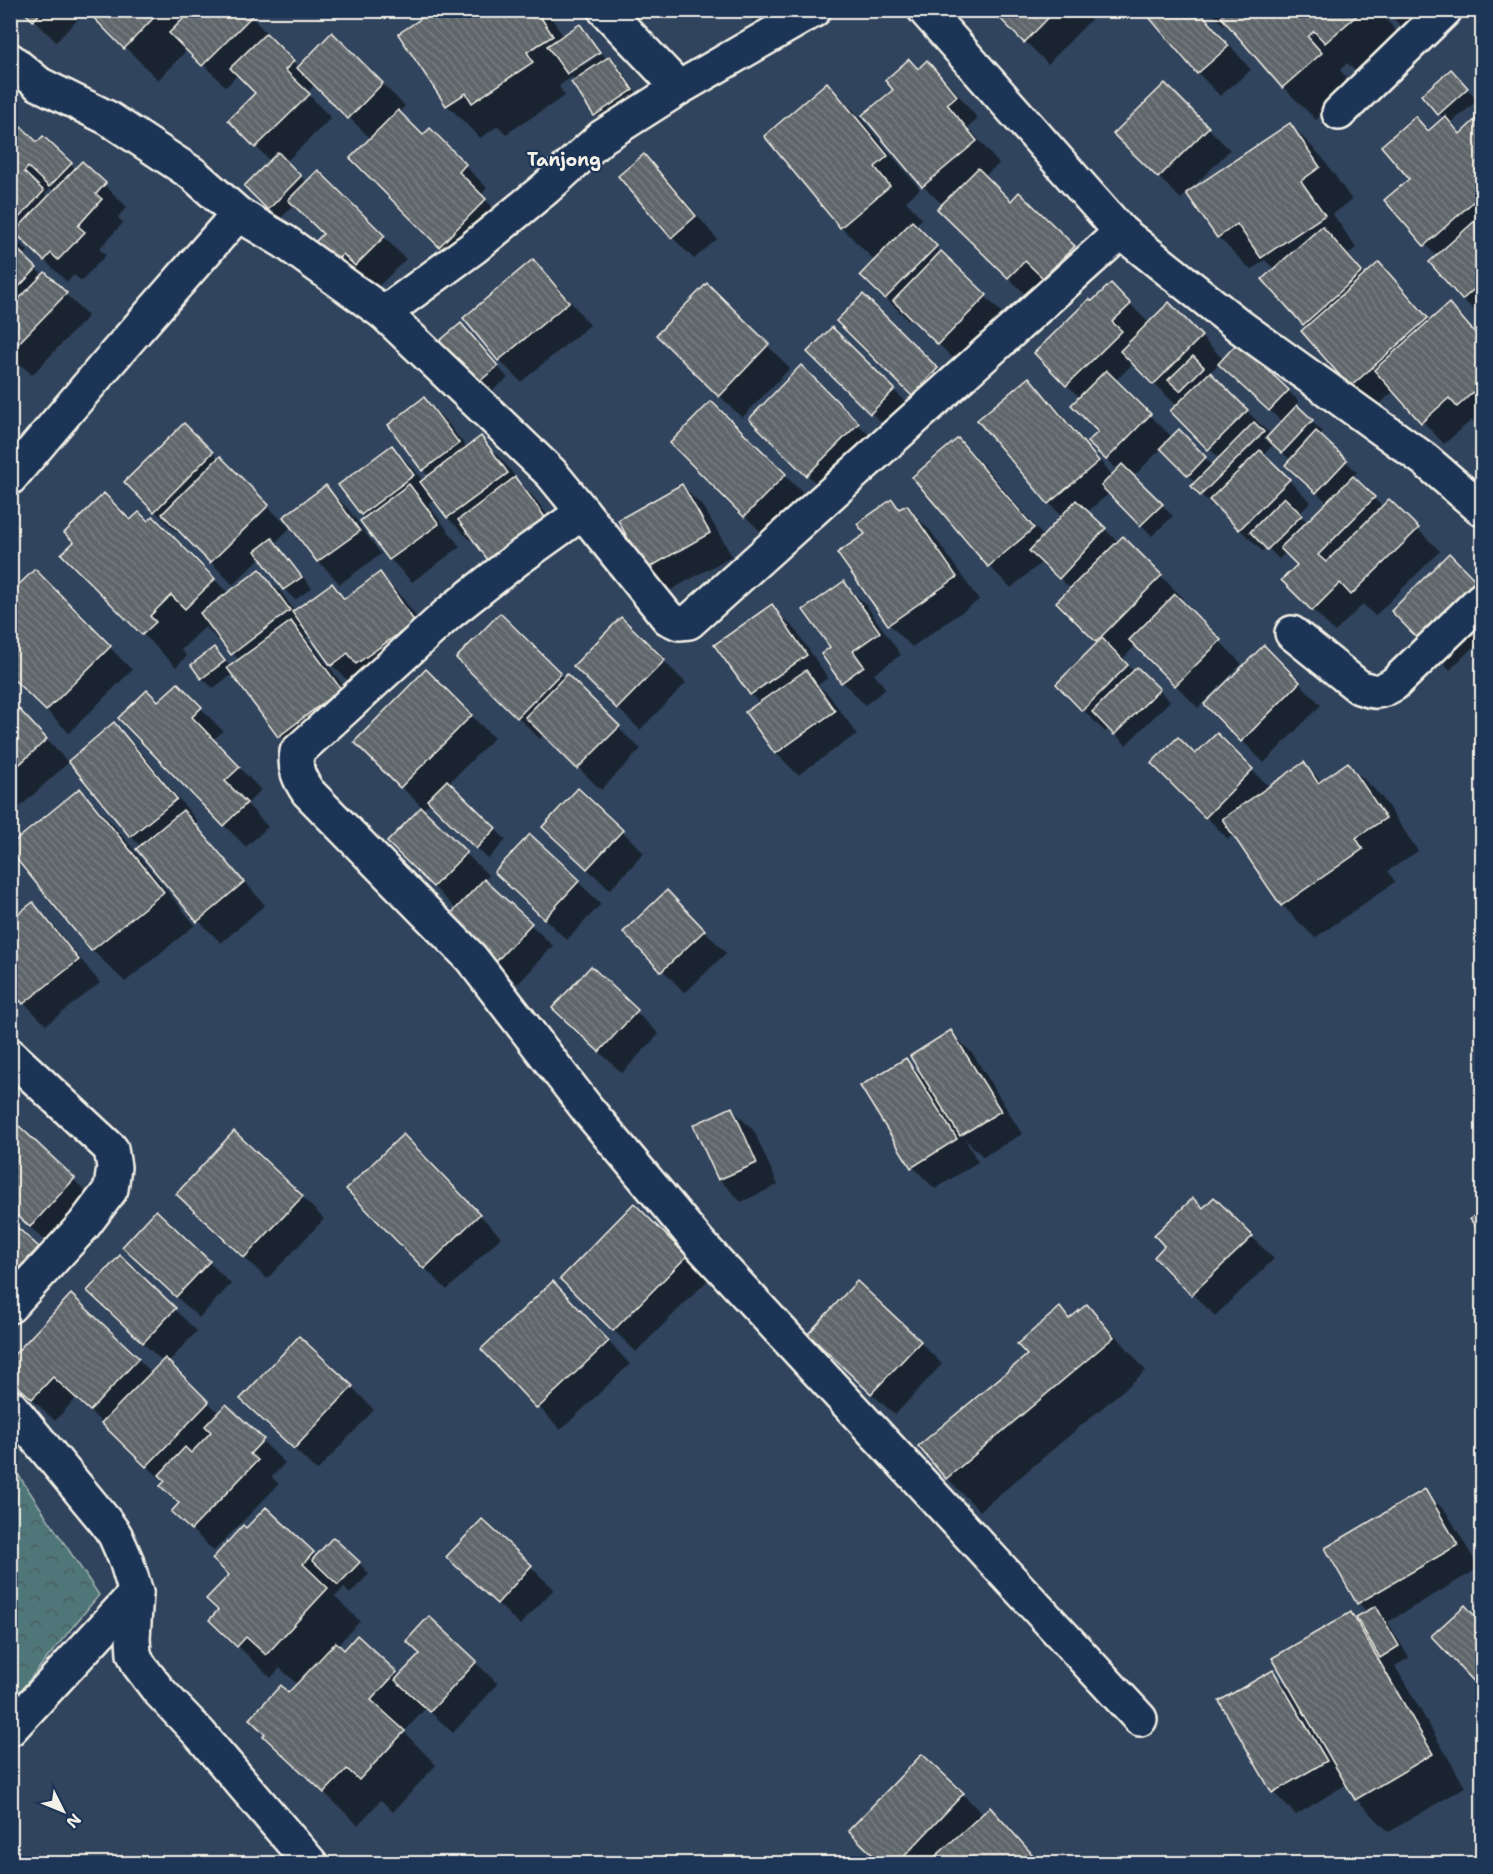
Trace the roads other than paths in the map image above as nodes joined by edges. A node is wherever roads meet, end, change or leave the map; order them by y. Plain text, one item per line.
1 (605, 10) edge
2 (814, 10) edge
3 (925, 10) edge
4 (1445, 10) edge
5 (10, 60) edge
6 (679, 88) junction
7 (1339, 113) dead end
8 (238, 214) junction
9 (1121, 232) junction
10 (384, 313) junction
11 (10, 478) edge
12 (1482, 509) edge
13 (583, 512) junction
14 (1482, 598) edge
15 (1292, 633) dead end
16 (10, 1055) edge
17 (10, 1306) edge
18 (10, 1406) edge
19 (136, 1593) junction
20 (1140, 1719) dead end
21 (10, 1729) edge
22 (311, 1863) edge

1 - 6 street
2 - 6 street
3 - 9 street
4 - 7 street
5 - 8 street
6 - 10 street
8 - 10 street
8 - 11 street
9 - 12 street
9 - 13 street
10 - 13 street
13 - 20 street
14 - 15 street
16 - 17 street
18 - 19 street
19 - 21 street
19 - 22 street

